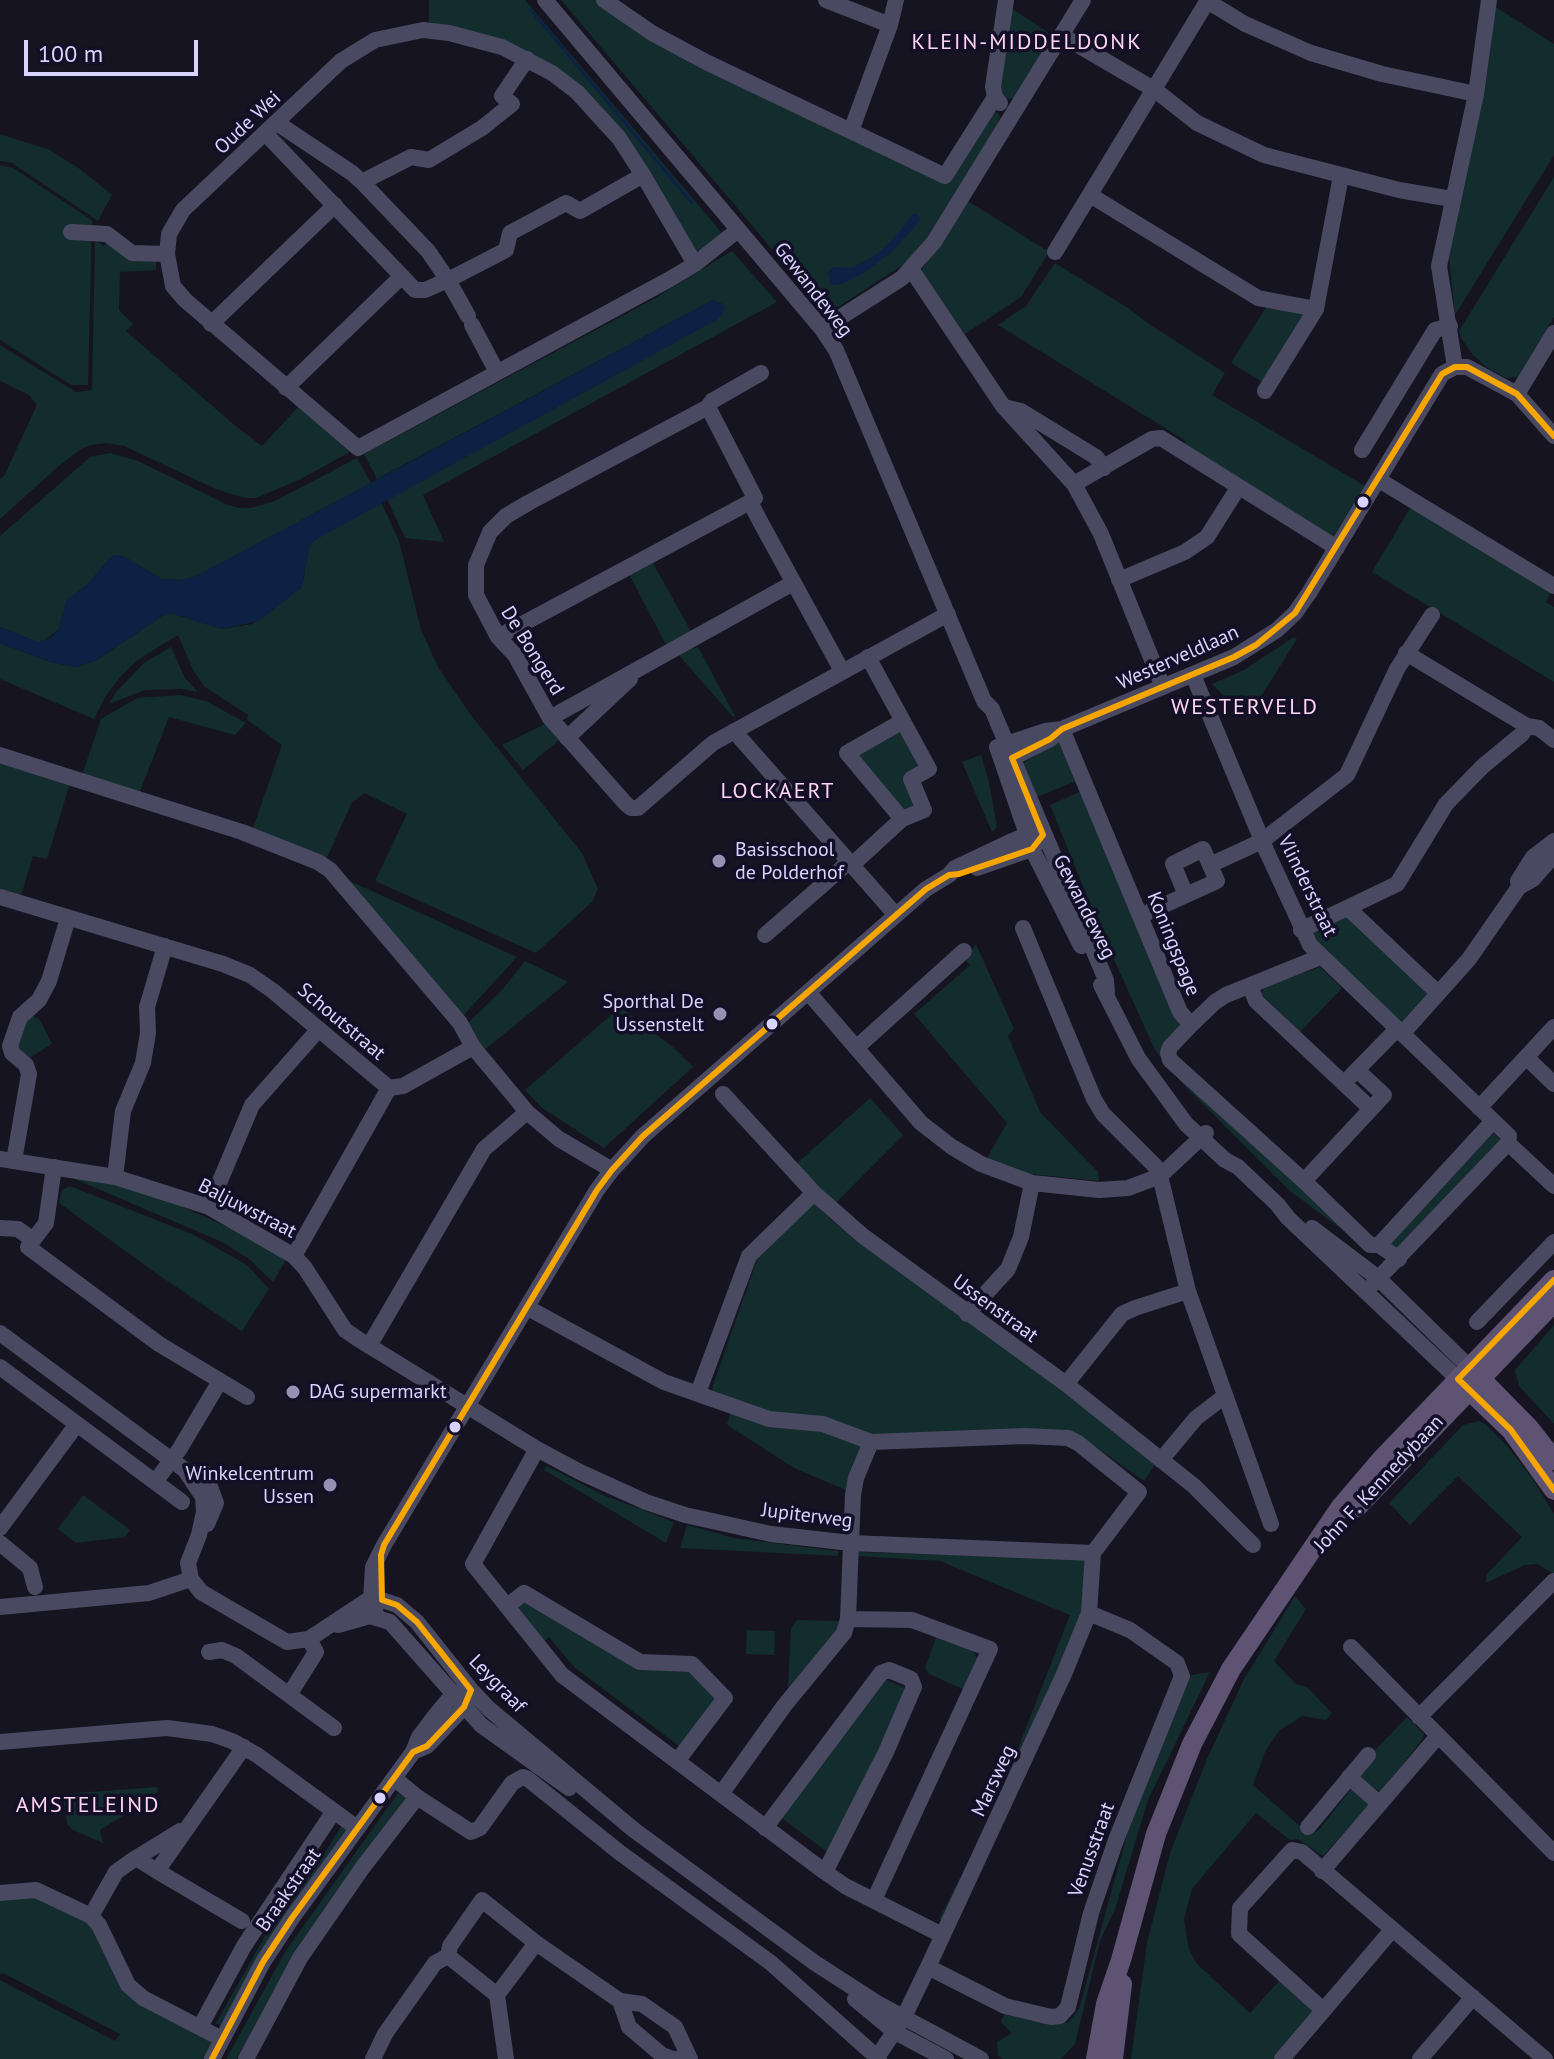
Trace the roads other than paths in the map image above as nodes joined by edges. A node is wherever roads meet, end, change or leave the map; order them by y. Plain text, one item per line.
1 (545, 0) edge
2 (604, 0) edge
3 (826, 0) edge
4 (896, 0) edge
5 (1004, 0) edge
6 (1083, 0) edge
7 (1489, 0) edge
8 (1208, 1) edge
9 (890, 25) junction
10 (1061, 35) junction
11 (527, 59) junction
12 (1155, 90) junction
13 (1476, 94) junction
14 (995, 97) junction
15 (1013, 111) junction
16 (272, 128) junction
17 (851, 131) junction
18 (643, 175) junction
19 (1341, 176) junction
20 (362, 182) junction
21 (1090, 195) junction
22 (1452, 199) junction
23 (335, 205) junction
24 (738, 230) junction
25 (71, 232) dead end
26 (1055, 252) dead end
27 (167, 254) junction
28 (695, 264) junction
29 (911, 269) junction
30 (402, 276) junction
31 (448, 280) junction
32 (1316, 309) junction
33 (211, 324) junction
34 (1450, 326) junction
35 (822, 329) junction
36 (1554, 333) edge
37 (1455, 367) junction
38 (497, 372) junction
39 (761, 373) dead end
40 (286, 388) junction
41 (1265, 391) dead end
42 (1517, 394) junction
43 (1003, 406) junction
44 (708, 407) junction
45 (1554, 436) edge
46 (1362, 450) dead end
47 (1104, 468) junction
48 (1379, 480) junction
49 (1074, 484) junction
50 (1238, 488) junction
51 (750, 502) junction
52 (1337, 548) junction
53 (1119, 580) junction
54 (793, 583) junction
55 (1554, 586) edge
56 (948, 614) junction
57 (1432, 615) dead end
58 (498, 637) junction
59 (1406, 653) junction
60 (868, 657) junction
61 (642, 667) junction
62 (842, 671) junction
63 (1193, 675) junction
64 (1163, 687) junction
65 (550, 718) junction
66 (903, 721) junction
67 (1527, 726) junction
68 (1062, 729) junction
69 (734, 731) junction
70 (567, 738) junction
71 (1554, 740) edge
72 (1006, 752) junction
73 (0, 755) edge
74 (902, 819) junction
75 (1034, 839) junction
76 (1262, 841) junction
77 (1554, 841) edge
78 (1554, 855) edge
79 (851, 863) junction
80 (1210, 865) junction
81 (1519, 887) junction
82 (1186, 895) junction
83 (0, 897) edge
84 (1348, 908) junction
85 (895, 914) junction
86 (1140, 916) junction
87 (68, 918) junction
88 (1023, 928) dead end
89 (1301, 930) junction
90 (765, 935) dead end
91 (165, 946) junction
92 (964, 951) dead end
93 (1320, 957) junction
94 (1250, 986) junction
95 (808, 992) junction
96 (1438, 993) junction
97 (1191, 1025) junction
98 (1554, 1027) edge
99 (319, 1029) junction
100 (1399, 1032) junction
101 (473, 1047) junction
102 (6, 1048) edge
103 (856, 1048) junction
104 (1526, 1057) junction
105 (1357, 1070) junction
106 (1344, 1083) junction
107 (1554, 1084) edge
108 (389, 1088) junction
109 (723, 1094) dead end
110 (1479, 1108) junction
111 (1371, 1109) junction
112 (527, 1112) junction
113 (1493, 1121) junction
114 (1204, 1135) junction
115 (1508, 1143) junction
116 (7, 1160) edge
117 (54, 1167) junction
118 (612, 1170) junction
119 (1160, 1176) junction
120 (115, 1177) junction
121 (1304, 1181) junction
122 (1032, 1183) junction
123 (1554, 1186) edge
124 (814, 1193) junction
125 (209, 1207) junction
126 (0, 1228) edge
127 (33, 1240) junction
128 (1554, 1242) edge
129 (1379, 1245) junction
130 (294, 1256) junction
131 (1399, 1259) junction
132 (1554, 1280) edge
133 (1372, 1284) junction
134 (1188, 1291) junction
135 (1554, 1302) edge
136 (528, 1308) junction
137 (967, 1314) junction
138 (1477, 1322) dead end
139 (0, 1333) edge
140 (369, 1346) junction
141 (0, 1367) edge
142 (1469, 1379) junction
143 (220, 1381) junction
144 (1066, 1384) junction
145 (698, 1393) junction
146 (1225, 1396) junction
147 (247, 1397) dead end
148 (468, 1406) junction
149 (77, 1424) junction
150 (871, 1442) junction
151 (537, 1449) junction
152 (1161, 1460) junction
153 (1554, 1460) edge
154 (169, 1471) junction
155 (1554, 1490) edge
156 (182, 1502) dead end
157 (1271, 1524) dead end
158 (0, 1528) edge
159 (0, 1543) edge
160 (851, 1543) junction
161 (1253, 1545) dead end
162 (1093, 1553) junction
163 (191, 1579) junction
164 (1554, 1581) edge
165 (35, 1587) junction
166 (54, 1603) junction
167 (377, 1605) junction
168 (19, 1606) junction
169 (507, 1606) junction
170 (0, 1607) edge
171 (1089, 1613) junction
172 (848, 1619) junction
173 (309, 1639) junction
174 (1351, 1647) dead end
175 (209, 1652) dead end
176 (471, 1690) junction
177 (289, 1695) junction
178 (458, 1701) junction
179 (1419, 1717) junction
180 (334, 1728) dead end
181 (1438, 1736) junction
182 (0, 1742) edge
183 (244, 1747) junction
184 (1368, 1755) dead end
185 (678, 1760) junction
186 (1349, 1777) junction
187 (394, 1778) junction
188 (721, 1794) junction
189 (417, 1797) junction
190 (1380, 1804) junction
191 (334, 1811) junction
192 (1308, 1827) dead end
193 (357, 1828) junction
194 (765, 1828) junction
195 (185, 1829) junction
196 (634, 1830) junction
197 (1554, 1853) edge
198 (136, 1858) junction
199 (157, 1871) junction
200 (1322, 1871) junction
201 (825, 1872) junction
202 (0, 1893) edge
203 (874, 1900) junction
204 (91, 1916) junction
205 (242, 1921) dead end
206 (1392, 1930) junction
207 (942, 1935) junction
208 (536, 1943) junction
209 (448, 1956) junction
210 (1121, 1960) junction
211 (928, 1967) junction
212 (497, 1995) junction
213 (1473, 1997) junction
214 (620, 2001) junction
215 (1323, 2010) junction
216 (899, 2025) junction
217 (200, 2027) junction
218 (1100, 2032) junction
219 (222, 2039) junction
220 (212, 2059) edge
221 (246, 2059) edge
222 (373, 2059) edge
223 (506, 2059) edge
224 (690, 2059) edge
225 (877, 2059) edge
226 (946, 2059) edge
227 (981, 2059) edge
228 (1087, 2059) edge
229 (1096, 2059) edge
230 (1113, 2059) edge
231 (1282, 2059) edge
232 (1420, 2059) edge
233 (1545, 2059) edge

1 - 24 street, Gewandeweg
2 - 17 street
3 - 9 street
4 - 9 street
5 - 14 street
6 - 10 street
7 - 13 street
8 - 12 street
8 - 13 street
9 - 17 street
10 - 12 street
10 - 15 street
11 - 16 street, Oude Wei
11 - 18 street, Oude Wei
11 - 20 street
12 - 19 street
12 - 21 street
13 - 22 street
14 - 15 street
14 - 17 street
15 - 29 street
16 - 20 street
16 - 23 street
16 - 27 street, Oude Wei
18 - 28 street, Oude Wei
18 - 31 street
19 - 22 street
19 - 32 street
20 - 31 street
21 - 26 street
21 - 32 street
22 - 34 street
23 - 30 street
23 - 33 street
24 - 28 street
24 - 35 street, Gewandeweg
25 - 27 street
27 - 33 street
28 - 38 street
29 - 35 street
29 - 43 street
30 - 31 street
30 - 40 street
31 - 38 street
32 - 41 street
33 - 40 street
34 - 37 street
34 - 46 street
35 - 56 street, Gewandeweg
36 - 42 street
37 - 42 street
37 - 48 street, Westerveldlaan
38 - 40 street
39 - 44 street, De Bongerd
42 - 45 street
43 - 47 street
43 - 49 street
44 - 51 street
44 - 58 street, De Bongerd
47 - 49 street
47 - 50 street
48 - 52 street, Westerveldlaan
48 - 55 street
49 - 53 street
50 - 52 street
50 - 53 street
51 - 54 street
51 - 58 street
52 - 63 street, Westerveldlaan
53 - 64 street
54 - 61 street
54 - 62 street
56 - 60 street
56 - 72 street, Gewandeweg
57 - 59 street
58 - 65 street, De Bongerd
59 - 67 street
59 - 76 street
60 - 62 street
60 - 66 street
61 - 65 street
61 - 70 street
62 - 69 street
63 - 64 street, Westerveldlaan
63 - 76 street, Vlinderstraat
64 - 68 street, Westerveldlaan
65 - 70 street, De Bongerd
66 - 74 street
66 - 74 street
67 - 71 street
67 - 84 street
68 - 72 street, Westerveldlaan
68 - 86 street, Koningspage
69 - 70 street, De Bongerd
69 - 79 street
72 - 75 street, Gewandeweg
73 - 101 street
74 - 79 street
75 - 85 street
75 - 114 street, Gewandeweg
76 - 80 street
76 - 89 street, Vlinderstraat
77 - 81 street
78 - 81 street
79 - 85 street
79 - 90 street
80 - 82 street
80 - 82 street
81 - 96 street
82 - 86 street
83 - 87 street, Schoutstraat
84 - 89 street
84 - 96 street, Vlinderstraat
85 - 95 street
86 - 97 street, Koningspage
87 - 91 street, Schoutstraat
87 - 102 street
88 - 119 street
89 - 93 street, Vlinderstraat
91 - 99 street, Schoutstraat
91 - 120 street
92 - 103 street
93 - 94 street
93 - 100 street, Vlinderstraat
94 - 97 street
94 - 106 street
95 - 103 street
95 - 118 street
96 - 100 street
97 - 121 street, Koningspage
98 - 104 street
99 - 108 street, Schoutstraat
99 - 125 street
100 - 105 street
100 - 110 street, Vlinderstraat
101 - 108 street, Schoutstraat
101 - 112 street
102 - 116 street
103 - 122 street
104 - 107 street
104 - 110 street
105 - 106 street
105 - 111 street
106 - 111 street
108 - 130 street
109 - 124 street, Ussenstraat
110 - 113 street, Vlinderstraat
111 - 121 street
112 - 118 street
112 - 140 street
113 - 115 street, Vlinderstraat
113 - 129 street
114 - 119 street
114 - 133 street, Gewandeweg
115 - 123 street, Vlinderstraat
115 - 131 street
116 - 117 street, Baljuwstraat
117 - 120 street, Baljuwstraat
117 - 127 street
118 - 136 street
119 - 122 street
119 - 134 street
120 - 125 street, Baljuwstraat
121 - 129 street, Koningspage
122 - 137 street
124 - 137 street, Ussenstraat
124 - 145 street
125 - 130 street, Baljuwstraat
126 - 127 street
127 - 143 street
128 - 138 street
129 - 131 street, Koningspage
130 - 140 street, Baljuwstraat
131 - 133 street
132 - 142 main road, John F. Kennedybaan
133 - 142 street, Gewandeweg
134 - 144 street
134 - 146 street
135 - 142 main road, John F. Kennedybaan
136 - 145 street
136 - 148 street
137 - 144 street, Ussenstraat
139 - 154 street
140 - 148 street, Baljuwstraat
141 - 149 street
142 - 153 main road
142 - 155 main road
142 - 210 main road, John F. Kennedybaan
143 - 147 street
143 - 154 street
144 - 152 street, Ussenstraat
145 - 150 street
146 - 152 street
146 - 157 street
148 - 151 street, Jupiterweg
148 - 167 street
149 - 154 street
149 - 158 street
150 - 160 street
150 - 162 street
151 - 160 street, Jupiterweg
151 - 169 street
152 - 161 street, Ussenstraat
154 - 156 street
154 - 163 street
159 - 165 street
160 - 162 street, Jupiterweg
160 - 172 street
162 - 171 street, Marsweg
163 - 166 street
163 - 173 street
164 - 179 street
165 - 166 street
165 - 168 street
166 - 168 street
167 - 173 street
167 - 176 street, Leygraaf
167 - 178 street, Leygraaf
168 - 170 street
169 - 185 street
169 - 185 street
171 - 207 street, Marsweg
171 - 211 street, Venusstraat
172 - 188 street
172 - 203 street
173 - 177 street
174 - 179 street
175 - 177 street
176 - 178 street
176 - 196 street, Leygraaf
177 - 180 street
178 - 187 street, Braakstraat
178 - 196 street, Leygraaf
179 - 181 street
181 - 190 street
181 - 197 street
182 - 183 street
183 - 191 street
183 - 195 street
184 - 186 street
185 - 188 street
186 - 190 street
186 - 192 street
187 - 189 street
187 - 193 street, Braakstraat
188 - 194 street
189 - 221 street
189 - 225 street
190 - 200 street
191 - 193 street
191 - 217 street, Braakstraat
193 - 219 street, Braakstraat
194 - 201 street
194 - 201 street
195 - 198 street
195 - 199 street
196 - 216 street, Leygraaf
198 - 199 street
198 - 204 street
199 - 205 street
200 - 206 street
200 - 215 street
201 - 203 street
202 - 204 street
203 - 207 street
204 - 217 street
206 - 213 street
206 - 215 street
207 - 211 street, Marsweg
208 - 209 street
208 - 212 street
208 - 214 street
209 - 212 street
209 - 222 street
210 - 218 main road
210 - 230 main road
211 - 216 street, Marsweg
212 - 223 street
213 - 232 street
213 - 233 street
214 - 224 street
214 - 224 street
215 - 231 street
216 - 225 street, Marsweg
216 - 226 street, Leygraaf
216 - 227 street, Leygraaf
217 - 219 street
218 - 228 main road
218 - 229 main road
219 - 220 street, Braakstraat

